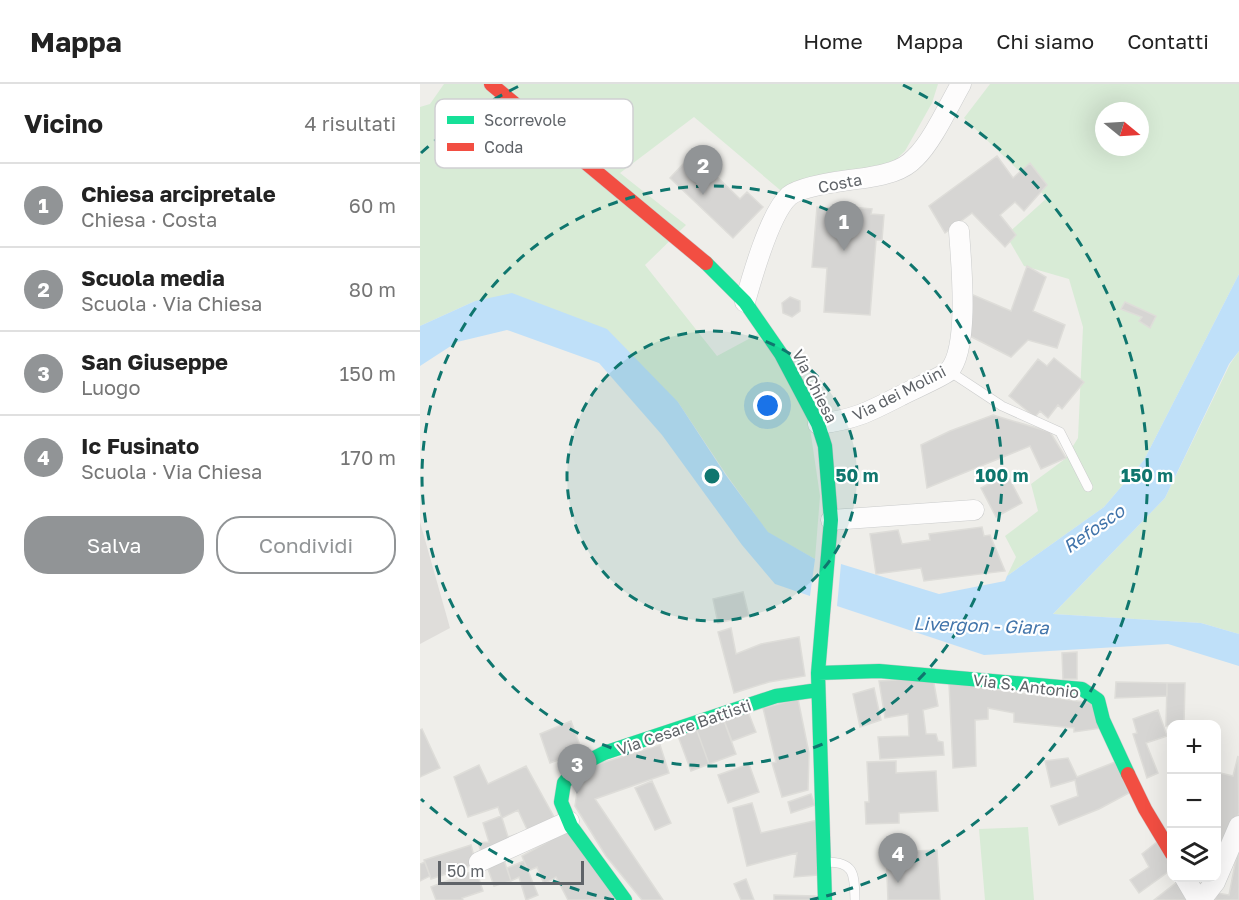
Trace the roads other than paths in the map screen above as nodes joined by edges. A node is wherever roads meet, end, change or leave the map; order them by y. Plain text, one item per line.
1 (491, 84) edge
2 (961, 84) edge
3 (509, 99) edge
4 (592, 168) edge
5 (959, 231) dead end
6 (745, 302) junction
7 (949, 371) junction
8 (818, 424) junction
9 (1088, 487) dead end
10 (974, 510) dead end
11 (831, 520) junction
12 (818, 673) junction
13 (818, 690) junction
14 (568, 821) junction
15 (1239, 826) edge
16 (1167, 846) edge
17 (478, 862) dead end
18 (824, 862) junction
19 (1188, 882) edge
20 (625, 900) edge
21 (825, 900) edge
22 (855, 900) edge
23 (1199, 900) edge

1 - 3 main road, Via Chiesa
2 - 6 street, Costa
4 - 6 main road, Via Chiesa
5 - 7 street, Via dei Molini
6 - 8 main road, Via Chiesa
7 - 8 street, Via dei Molini
7 - 9 lane
8 - 11 main road, Via Chiesa
10 - 11 street
11 - 12 main road, Via Chiesa
12 - 13 main road, Via Chiesa
12 - 16 main road, Via S. Antonio
13 - 14 main road, Via Cesare Battisti
13 - 18 main road, Via Chiesa
14 - 17 street
14 - 20 main road, Via Cesare Battisti
15 - 23 street
18 - 21 main road, Via Chiesa
18 - 22 lane
19 - 23 street

